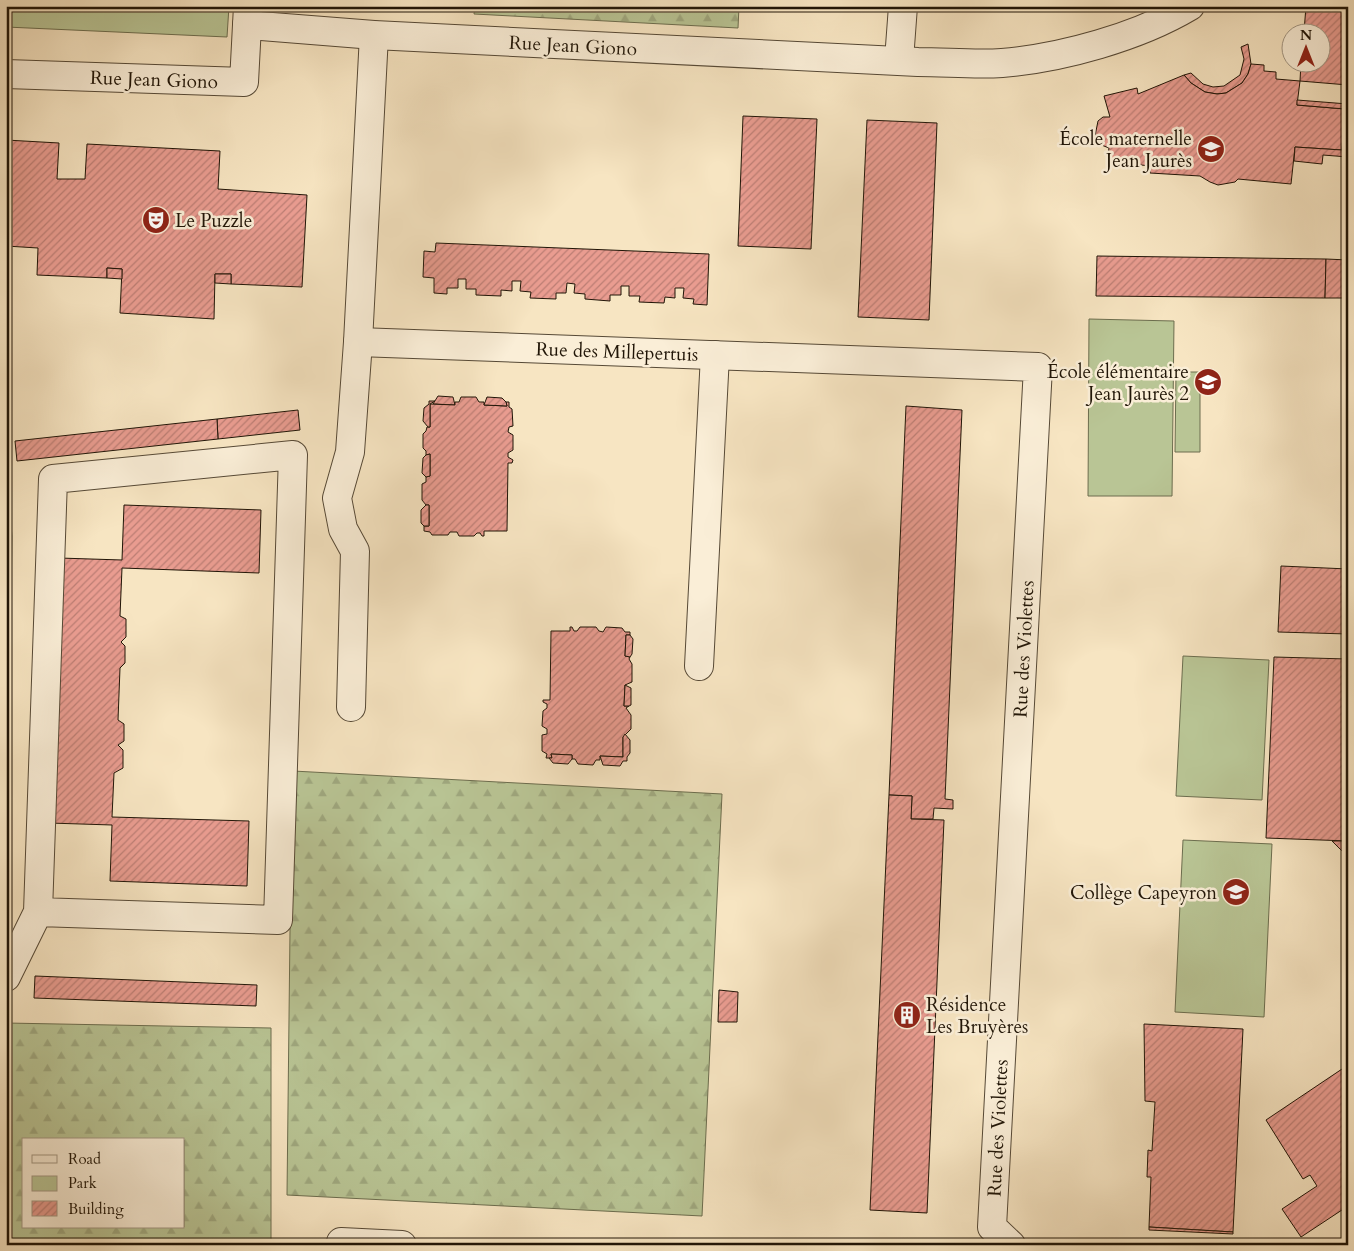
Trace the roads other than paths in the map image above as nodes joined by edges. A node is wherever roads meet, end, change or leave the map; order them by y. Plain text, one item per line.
1 (903, 6) edge
2 (1190, 6) edge
3 (247, 15) edge
4 (374, 35) junction
5 (899, 60) junction
6 (6, 74) edge
7 (358, 342) junction
8 (715, 355) junction
9 (699, 666) dead end
10 (351, 707) dead end
11 (38, 912) junction
12 (6, 977) edge
13 (341, 1245) edge
14 (402, 1245) edge
15 (1011, 1245) edge

1 - 5 street
2 - 5 street, Rue Jean Giono
3 - 4 street, Rue Jean Giono
3 - 6 street, Rue Jean Giono
4 - 5 street, Rue Jean Giono
4 - 7 street
7 - 8 street, Rue des Millepertuis
7 - 10 street
8 - 9 street, Rue des Millepertuis
8 - 15 street, Rue des Violettes
11 - 11 street
11 - 12 street
13 - 14 street

